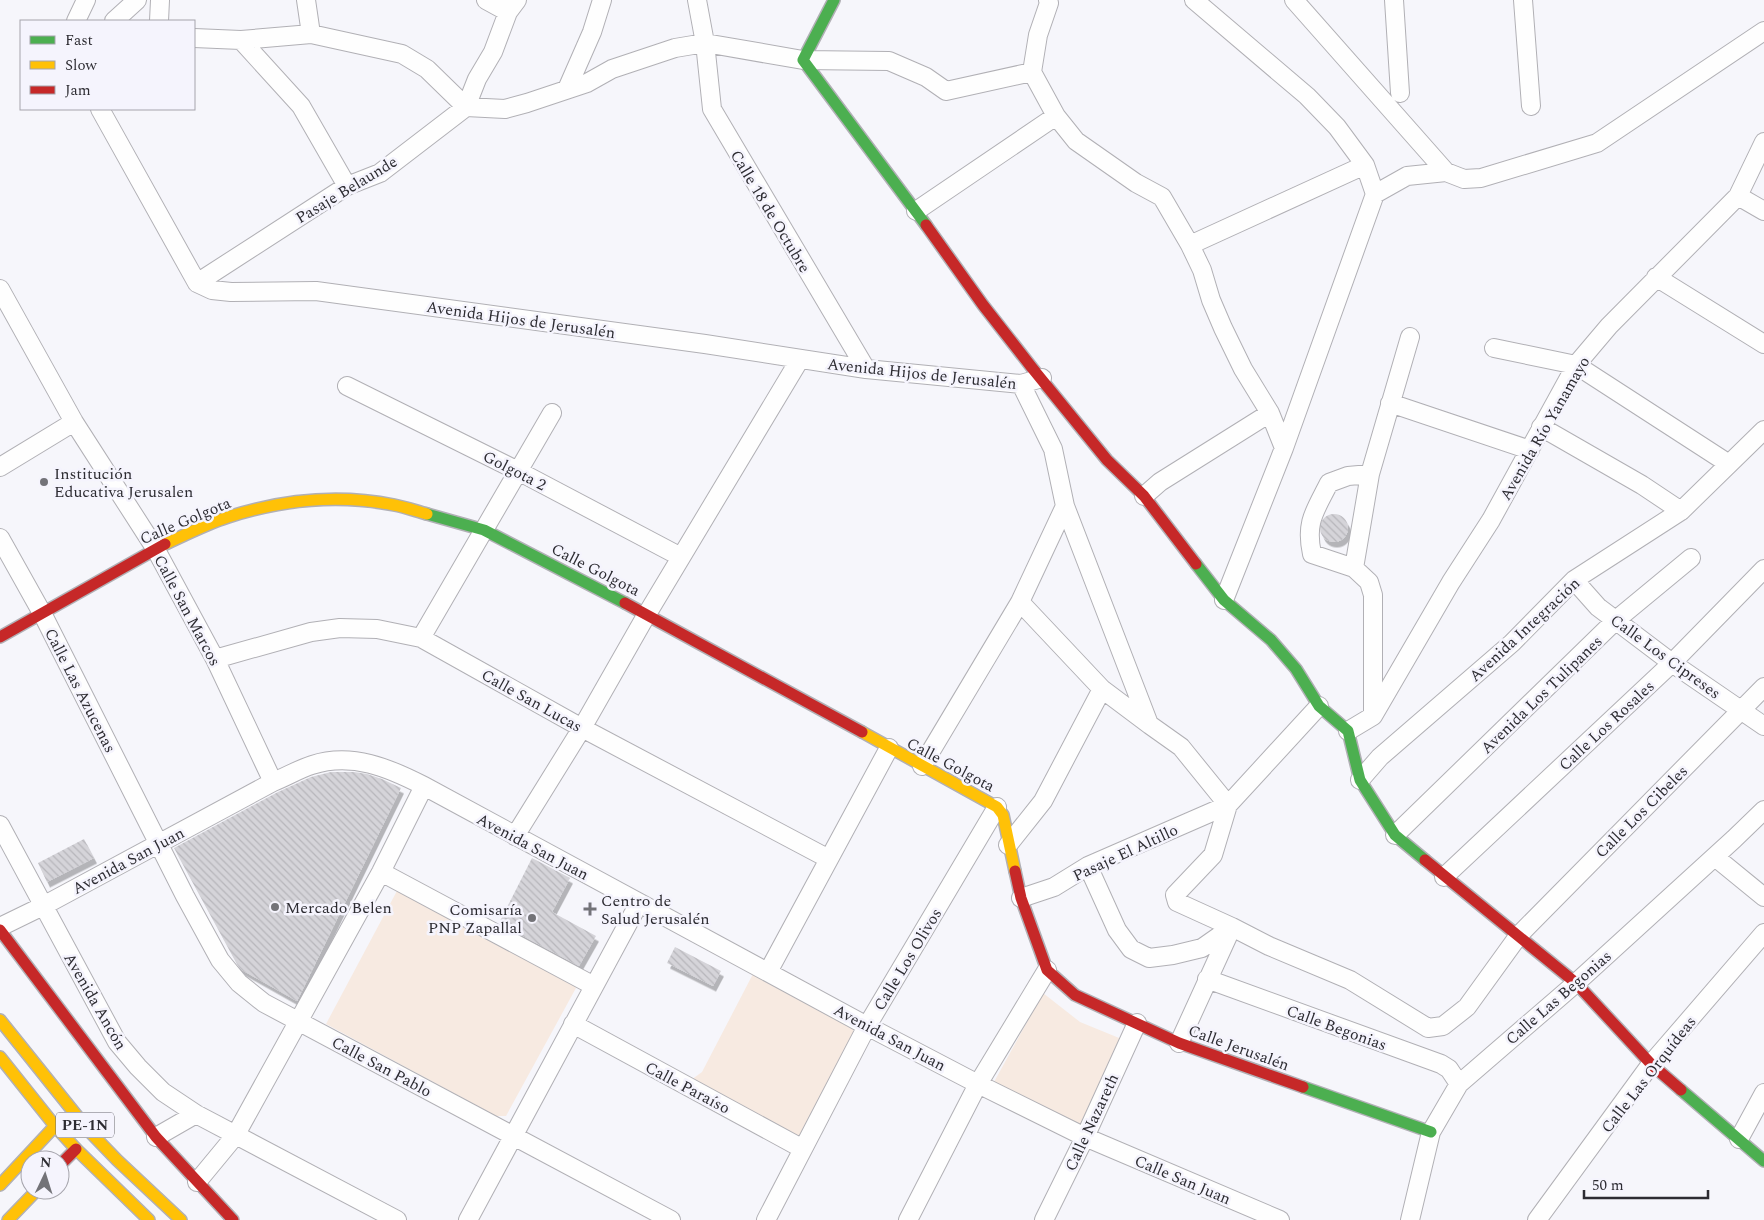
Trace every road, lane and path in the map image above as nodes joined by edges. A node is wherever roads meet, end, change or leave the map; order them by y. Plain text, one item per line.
1 (86, 0) edge
2 (137, 0) edge
3 (160, 0) edge
4 (306, 0) edge
5 (486, 0) edge
6 (602, 0) edge
7 (697, 0) edge
8 (834, 0) edge
9 (1048, 0) edge
10 (1194, 0) edge
11 (1294, 0) edge
12 (1394, 0) edge
13 (1523, 0) edge
14 (513, 6) edge
15 (76, 20) edge
16 (115, 20) edge
17 (159, 20) edge
18 (1764, 31) edge
19 (311, 34) junction
20 (195, 38) edge
21 (241, 40) junction
22 (705, 42) junction
23 (803, 60) junction
24 (1032, 72) junction
25 (567, 89) junction
26 (1400, 93) dead end
27 (1532, 106) dead end
28 (466, 107) junction
29 (101, 110) edge
30 (1056, 116) junction
31 (1764, 142) edge
32 (1365, 165) junction
33 (1446, 172) junction
34 (348, 186) junction
35 (1376, 194) junction
36 (1738, 196) junction
37 (916, 211) junction
38 (1764, 211) edge
39 (1190, 245) junction
40 (1656, 277) junction
41 (197, 283) junction
42 (0, 288) edge
43 (7, 319) edge
44 (1410, 337) dead end
45 (1764, 344) edge
46 (1494, 348) dead end
47 (800, 359) junction
48 (1576, 366) junction
49 (866, 369) junction
50 (1042, 378) junction
51 (1021, 384) junction
52 (347, 386) dead end
53 (1390, 403) junction
54 (552, 413) dead end
55 (1270, 413) junction
56 (74, 422) junction
57 (1542, 427) junction
58 (1764, 430) edge
59 (1284, 448) junction
60 (1530, 450) junction
61 (1729, 464) junction
62 (0, 467) edge
63 (518, 472) junction
64 (1370, 474) junction
65 (1144, 496) junction
66 (1065, 506) junction
67 (1681, 511) junction
68 (484, 530) junction
69 (0, 538) edge
70 (155, 548) junction
71 (681, 557) junction
72 (1691, 558) dead end
73 (1354, 568) junction
74 (1764, 569) edge
75 (1574, 580) junction
76 (1224, 600) junction
77 (1020, 602) junction
78 (42, 613) junction
79 (646, 614) junction
80 (1616, 620) junction
81 (0, 637) edge
82 (421, 638) junction
83 (215, 659) junction
84 (1672, 663) junction
85 (1764, 687) edge
86 (1102, 689) junction
87 (1319, 706) junction
88 (1742, 710) junction
89 (1373, 716) junction
90 (1150, 726) junction
91 (1764, 726) edge
92 (582, 728) junction
93 (1348, 730) junction
94 (889, 748) junction
95 (922, 766) junction
96 (1360, 780) junction
97 (273, 782) junction
98 (424, 786) junction
99 (1228, 805) junction
100 (997, 806) junction
101 (1764, 810) edge
102 (0, 824) edge
103 (1395, 835) junction
104 (515, 836) junction
105 (159, 844) junction
106 (1008, 845) junction
107 (1715, 857) junction
108 (829, 859) junction
109 (1088, 866) junction
110 (381, 872) junction
111 (1444, 877) junction
112 (1764, 897) edge
113 (1021, 898) junction
114 (639, 903) junction
115 (43, 906) junction
116 (1232, 927) junction
117 (0, 929) edge
118 (1764, 933) edge
119 (1519, 935) junction
120 (1047, 970) junction
121 (768, 972) junction
122 (1207, 980) junction
123 (1576, 983) junction
124 (594, 986) junction
125 (0, 1020) edge
126 (299, 1022) junction
127 (573, 1024) junction
128 (1137, 1024) junction
129 (867, 1026) junction
130 (1179, 1043) junction
131 (0, 1057) edge
132 (1651, 1064) junction
133 (978, 1084) junction
134 (1459, 1084) junction
135 (1764, 1093) edge
136 (196, 1114) junction
137 (55, 1126) junction
138 (1431, 1132) junction
139 (235, 1136) junction
140 (513, 1136) junction
141 (156, 1137) junction
142 (1085, 1137) junction
143 (1739, 1139) junction
144 (76, 1149) junction
145 (803, 1149) junction
146 (70, 1155) edge
147 (1764, 1161) edge
148 (197, 1182) junction
149 (0, 1185) edge
150 (27, 1200) edge
151 (8, 1220) edge
152 (149, 1220) edge
153 (181, 1220) edge
154 (233, 1220) edge
155 (397, 1220) edge
156 (468, 1220) edge
157 (671, 1220) edge
158 (766, 1220) edge
159 (908, 1220) edge
160 (1044, 1220) edge
161 (1280, 1220) edge
162 (1410, 1220) edge
163 (1538, 1220) edge

1 - 15 street
2 - 16 street
3 - 17 street
4 - 19 street
5 - 14 street
6 - 25 street
7 - 22 street, Calle 18 de Octubre
8 - 23 main road
9 - 24 street
10 - 32 street
11 - 33 street
12 - 26 street
13 - 27 street
14 - 28 street
18 - 33 street
19 - 21 street
19 - 28 street
20 - 21 street
21 - 34 street
22 - 23 street
22 - 25 street
22 - 49 street, Calle 18 de Octubre
23 - 24 street
23 - 37 main road
24 - 30 street
25 - 28 street
28 - 34 street, Pasaje Belaunde
29 - 41 street
30 - 37 street
30 - 39 street
31 - 36 street, Avenida Río Yanamayo
32 - 35 street
32 - 39 street
33 - 35 street
34 - 41 street, Pasaje Belaunde
35 - 59 street
36 - 38 street
36 - 40 street, Avenida Río Yanamayo
37 - 50 main road
39 - 55 street
40 - 45 street
40 - 48 street, Avenida Río Yanamayo
41 - 47 street, Avenida Hijos de Jerusalén
42 - 43 street, Calle San Marcos
43 - 56 street, Calle San Marcos
44 - 53 street
46 - 48 street
47 - 49 street, Avenida Hijos de Jerusalén
47 - 71 street
48 - 57 street, Avenida Río Yanamayo
48 - 61 street
49 - 51 street, Avenida Hijos de Jerusalén
50 - 51 street, Avenida Hijos de Jerusalén
50 - 65 main road
51 - 66 street
52 - 63 street, Golgota 2
53 - 60 street
53 - 64 street
54 - 63 street
55 - 59 street
55 - 65 street
56 - 62 street
56 - 70 street, Calle San Marcos
57 - 60 street, Avenida Río Yanamayo
57 - 67 street
58 - 61 street, Avenida Integración
59 - 76 street
60 - 89 street, Avenida Río Yanamayo
61 - 67 street, Avenida Integración
63 - 68 street
63 - 71 street, Golgota 2
64 - 73 street
64 - 73 street
65 - 76 main road
66 - 77 street
66 - 90 street
67 - 75 street, Avenida Integración
68 - 70 main road, Calle Golgota
68 - 79 main road, Calle Golgota
68 - 82 street
69 - 78 street, Calle Las Azucenas
70 - 78 main road, Calle Golgota
70 - 83 street, Calle San Marcos
71 - 79 street
72 - 80 street, Avenida Los Tulipanes
73 - 89 street
74 - 84 street, Calle Los Rosales
75 - 80 street, Calle Los Cipreses
75 - 96 street, Avenida Integración
76 - 87 main road
77 - 86 street
77 - 95 street
78 - 81 main road, Calle Golgota
78 - 105 street, Calle Las Azucenas
79 - 92 street
79 - 94 main road, Calle Golgota
80 - 84 street, Calle Los Cipreses
80 - 103 street, Avenida Los Tulipanes
82 - 83 street, Calle San Lucas
82 - 92 street, Calle San Lucas
83 - 97 street, Calle San Marcos
84 - 88 street, Calle Los Cipreses
84 - 111 street, Calle Los Rosales
85 - 88 street, Calle Los Cibeles
86 - 90 street
86 - 106 street
87 - 93 main road
87 - 99 street
88 - 91 street, Calle Los Cipreses
88 - 119 street, Calle Los Cibeles
89 - 93 street
90 - 99 street
92 - 104 street
92 - 108 street, Calle San Lucas
93 - 96 main road
94 - 95 main road, Calle Golgota
94 - 108 street
95 - 100 main road, Calle Golgota
96 - 103 main road
97 - 98 street, Avenida San Juan
97 - 105 street, Avenida San Juan
98 - 104 street, Avenida San Juan
98 - 110 street
99 - 109 street, Pasaje El Altillo
99 - 116 street, Calle Los Cibeles
100 - 106 main road, Calle Golgota
100 - 129 street, Calle Los Olivos
101 - 107 street, Calle Las Begonias
102 - 115 street, Avenida Ancón
103 - 111 main road
104 - 114 street, Avenida San Juan
105 - 115 street, Avenida San Juan
105 - 126 street, Calle San Pablo
106 - 113 main road, Calle Golgota
107 - 112 street
107 - 123 street, Calle Las Begonias
108 - 121 street
109 - 113 street, Pasaje El Altillo
109 - 116 street
110 - 124 street
110 - 126 street
111 - 119 main road
113 - 120 main road, Calle Golgota
114 - 121 street, Avenida San Juan
114 - 124 street
115 - 117 street, Avenida San Juan
115 - 136 street, Avenida Ancón
116 - 119 street, Calle Los Cibeles
116 - 122 street
117 - 141 main road
118 - 132 street, Calle Las Orquídeas
119 - 123 main road
120 - 128 main road, Calle Jerusalén
120 - 133 street
121 - 129 street, Avenida San Juan
122 - 130 street
122 - 134 street, Calle Begonias
123 - 132 main road
123 - 134 street, Calle Las Begonias
124 - 127 street
125 - 153 main road, PE-1N
126 - 139 street
126 - 140 street, Calle San Pablo
127 - 140 street
127 - 145 street, Calle Paraíso
128 - 130 main road, Calle Jerusalén
128 - 142 street, Calle Nazareth
129 - 133 street, Avenida San Juan
129 - 145 street, Calle Los Olivos
130 - 138 main road, Calle Jerusalén
131 - 137 main road, PE-1N
132 - 143 main road
132 - 163 street, Calle Las Orquídeas
133 - 142 street, Avenida San Juan
133 - 159 street
134 - 138 street, Calle Las Begonias
135 - 143 street
136 - 139 street, Avenida Ancón
136 - 141 street
137 - 144 main road, PE-1N
137 - 149 main road
138 - 162 street, Calle Las Begonias
139 - 148 street
139 - 155 street, Avenida Ancón
140 - 156 street
140 - 157 street, Calle San Pablo
141 - 148 main road
142 - 160 street, Calle Nazareth
142 - 161 street, Calle San Juan
143 - 147 main road
144 - 146 main road
144 - 152 main road, PE-1N
145 - 158 street, Calle Los Olivos
148 - 154 main road
150 - 151 main road

